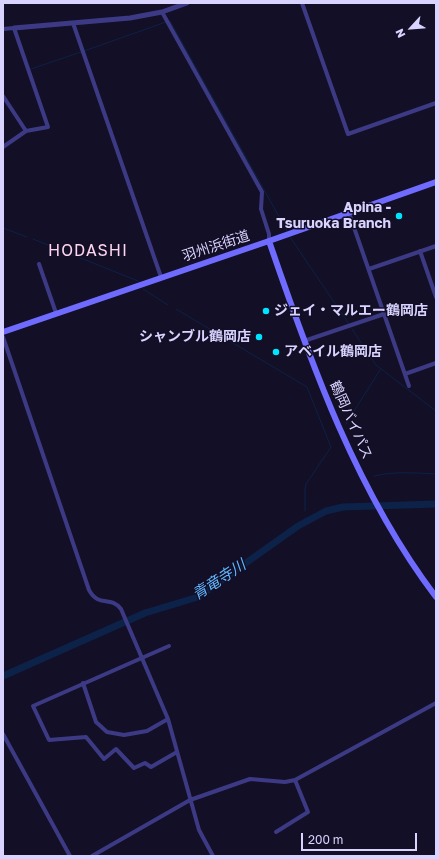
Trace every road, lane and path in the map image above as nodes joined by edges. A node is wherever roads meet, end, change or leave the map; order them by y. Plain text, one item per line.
1 (187, 3) edge
2 (302, 3) edge
3 (162, 12) junction
4 (73, 23) junction
5 (14, 28) junction
6 (3, 29) edge
7 (3, 96) edge
8 (436, 103) edge
9 (26, 131) junction
10 (3, 147) edge
11 (436, 182) edge
12 (349, 213) junction
13 (269, 241) junction
14 (436, 246) edge
15 (420, 251) junction
16 (39, 264) dead end
17 (369, 269) junction
18 (161, 277) junction
19 (434, 286) edge
20 (436, 297) edge
21 (56, 313) junction
22 (384, 314) junction
23 (3, 332) edge
24 (3, 336) edge
25 (304, 341) junction
26 (436, 363) edge
27 (405, 374) junction
28 (409, 386) dead end
29 (436, 597) edge
30 (169, 646) dead end
31 (142, 659) junction
32 (84, 683) junction
33 (436, 702) edge
34 (168, 720) junction
35 (3, 734) edge
36 (177, 752) junction
37 (295, 780) junction
38 (190, 800) junction
39 (276, 832) dead end
40 (70, 856) edge
41 (92, 856) edge
42 (213, 856) edge

1 - 3 street
2 - 8 street
3 - 4 street
3 - 13 street
4 - 5 street
4 - 18 street
5 - 6 street
5 - 9 street
7 - 9 street
9 - 10 street
11 - 12 main road, 羽州浜街道
12 - 13 main road, 羽州浜街道
12 - 17 street
13 - 18 main road, 羽州浜街道
13 - 25 main road, 鶴岡バイパス
14 - 15 street
15 - 17 street
15 - 19 street
16 - 21 street
17 - 22 street
18 - 21 main road, 羽州浜街道
19 - 20 street
21 - 23 main road, 羽州浜街道
22 - 25 street
22 - 27 street
24 - 31 street
25 - 29 main road, 鶴岡バイパス
26 - 27 street
27 - 28 street
30 - 31 street
31 - 32 street
31 - 34 street
32 - 34 street
32 - 36 street
33 - 37 street
34 - 36 street
35 - 40 street
36 - 38 street
37 - 38 street
37 - 39 street
38 - 41 street
38 - 42 street

